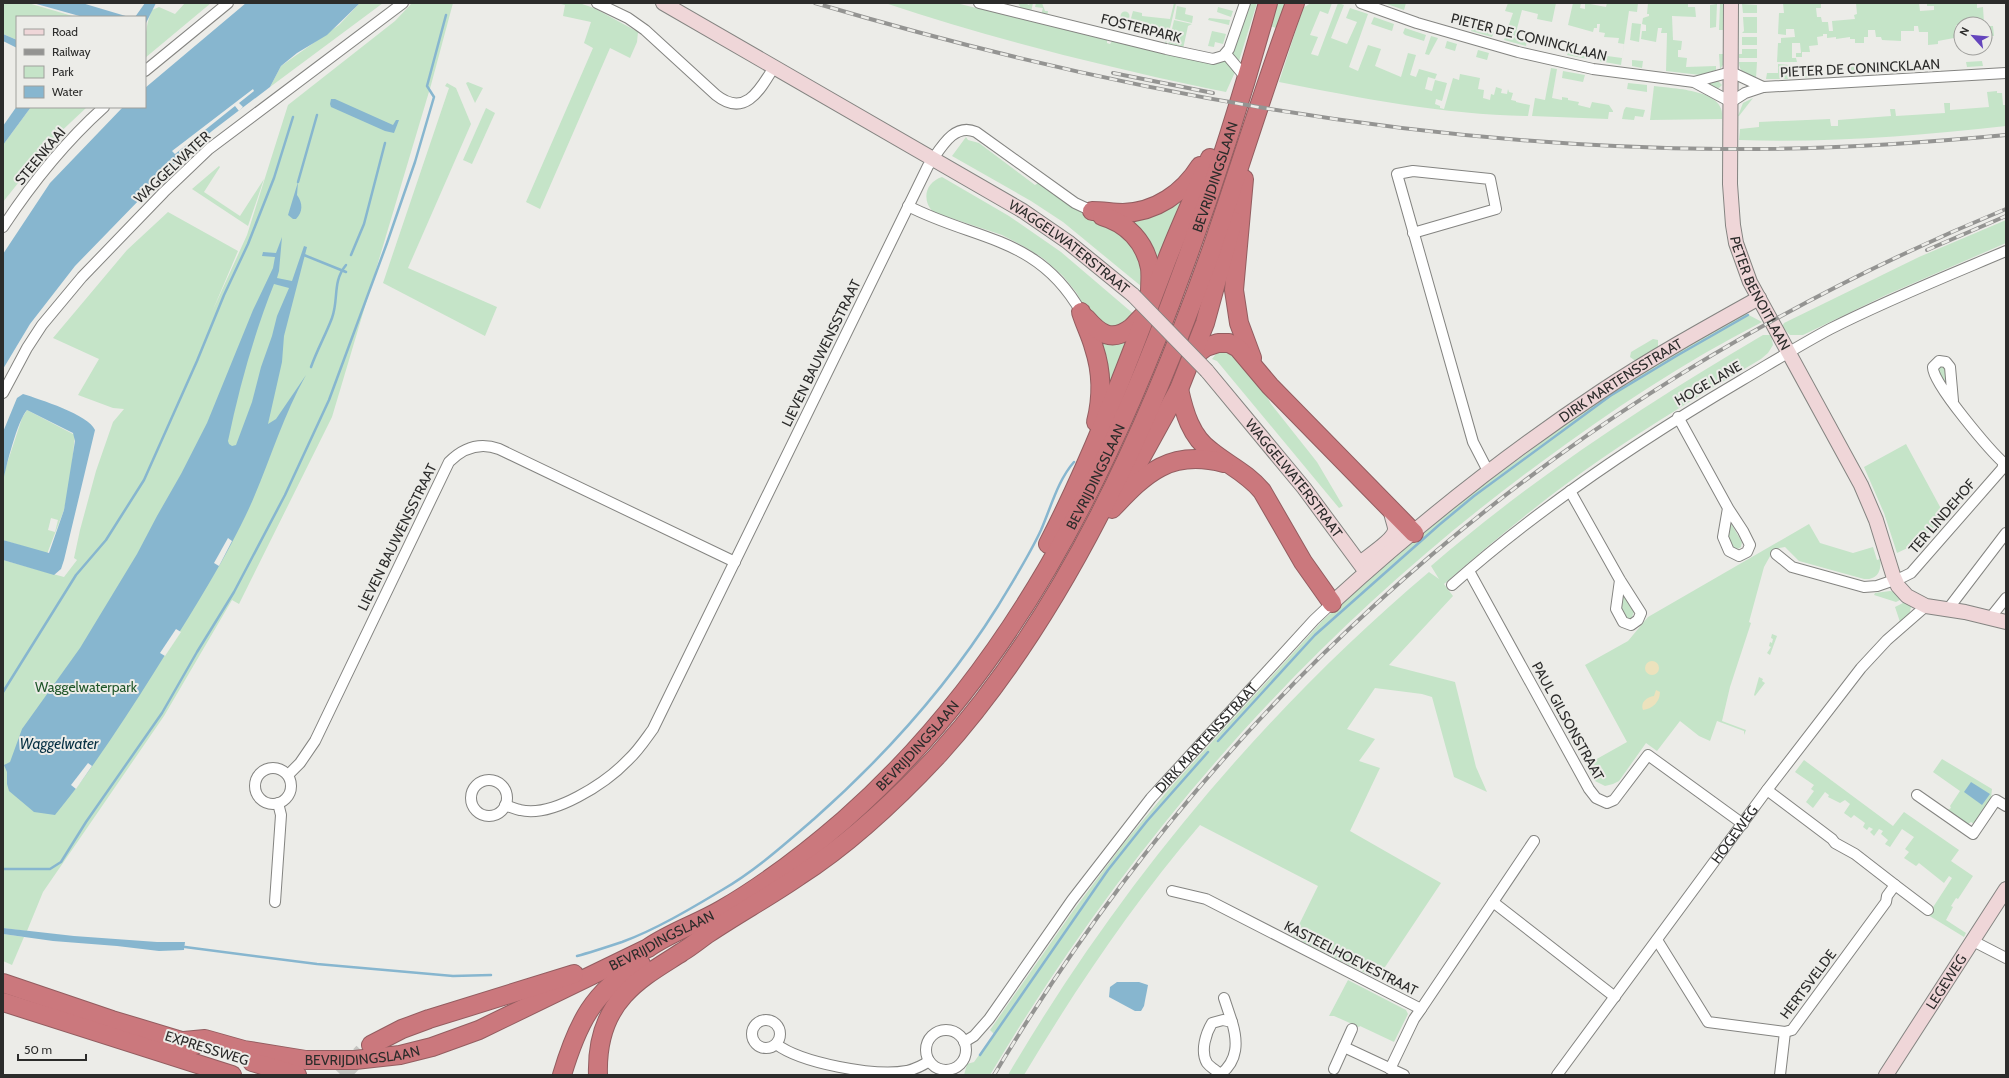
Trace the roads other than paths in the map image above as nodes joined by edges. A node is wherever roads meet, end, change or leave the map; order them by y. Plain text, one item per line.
1 (228, 3) edge
2 (403, 3) edge
3 (597, 3) edge
4 (663, 3) edge
5 (979, 3) edge
6 (1245, 3) edge
7 (1267, 3) edge
8 (1295, 3) edge
9 (1361, 3) edge
10 (1731, 3) edge
11 (1226, 54) junction
12 (774, 67) junction
13 (146, 70) edge
14 (1731, 72) junction
15 (2006, 73) edge
16 (1244, 75) junction
17 (1694, 82) junction
18 (1763, 87) junction
19 (1731, 102) junction
20 (103, 108) edge
21 (1219, 135) junction
22 (933, 158) junction
23 (1244, 179) junction
24 (908, 206) junction
25 (1092, 210) junction
26 (3, 227) edge
27 (1413, 233) junction
28 (2006, 251) edge
29 (1759, 298) junction
30 (1149, 308) junction
31 (1081, 312) junction
32 (1789, 352) junction
33 (1191, 358) junction
34 (1256, 368) junction
35 (1179, 389) junction
36 (3, 393) edge
37 (1953, 401) dead end
38 (1678, 417) junction
39 (2005, 464) edge
40 (1234, 466) junction
41 (1489, 472) junction
42 (1077, 483) junction
43 (1570, 491) junction
44 (1728, 508) dead end
45 (1112, 509) junction
46 (1391, 510) junction
47 (2006, 532) edge
48 (1414, 533) junction
49 (1776, 554) dead end
50 (735, 562) junction
51 (1363, 567) junction
52 (1469, 571) junction
53 (1067, 572) junction
54 (1620, 580) dead end
55 (1895, 580) junction
56 (1452, 585) dead end
57 (2006, 598) edge
58 (1332, 603) junction
59 (1926, 606) junction
60 (1948, 609) junction
61 (1990, 618) junction
62 (2006, 622) edge
63 (989, 660) junction
64 (288, 775) junction
65 (1768, 790) junction
66 (1916, 795) dead end
67 (278, 803) junction
68 (505, 805) dead end
69 (2006, 806) edge
70 (1743, 824) junction
71 (1534, 841) dead end
72 (1895, 885) junction
73 (2006, 889) edge
74 (1172, 891) dead end
75 (275, 902) dead end
76 (1493, 902) junction
77 (1928, 910) dead end
78 (709, 933) junction
79 (661, 939) junction
80 (1657, 940) junction
81 (1973, 941) junction
82 (2006, 958) edge
83 (3, 983) edge
84 (1615, 997) junction
85 (1224, 998) dead end
86 (3, 1002) edge
87 (1421, 1009) junction
88 (1232, 1022) junction
89 (1352, 1029) dead end
90 (1785, 1032) junction
91 (184, 1042) junction
92 (964, 1042) junction
93 (776, 1044) dead end
94 (371, 1045) tunnel mouth
95 (1344, 1047) junction
96 (929, 1062) junction
97 (198, 1064) junction
98 (1334, 1068) dead end
99 (1390, 1069) junction
100 (1221, 1074) edge
101 (215, 1075) edge
102 (232, 1075) edge
103 (298, 1075) edge
104 (562, 1075) edge
105 (598, 1075) edge
106 (1404, 1075) edge
107 (1557, 1075) edge
108 (1780, 1075) edge
109 (1886, 1075) edge

1 - 13 street
2 - 36 street, WAGGELWATER
3 - 12 street
4 - 12 street, WAGGELWATERSTRAAT
5 - 11 street, FOSTERPARK
6 - 11 street
7 - 16 highway
8 - 23 highway
8 - 53 highway, BEVRIJDINGSLAAN
9 - 17 street, PIETER DE CONINCKLAAN
10 - 14 street, PETER BENOITLAAN
11 - 16 street
12 - 22 street, WAGGELWATERSTRAAT
14 - 17 street, PIETER DE CONINCKLAAN
14 - 18 street, PIETER DE CONINCKLAAN
14 - 19 street, PETER BENOITLAAN
15 - 18 street, PIETER DE CONINCKLAAN
16 - 21 highway
16 - 63 highway, BEVRIJDINGSLAAN
17 - 19 street, PIETER DE CONINCKLAAN
18 - 19 street, PIETER DE CONINCKLAAN
19 - 29 street, PETER BENOITLAAN
20 - 26 street, STEENKAAI
21 - 25 highway
21 - 30 highway
22 - 24 street, LIEVEN BAUWENSSTRAAT
22 - 25 street, LIEVEN BAUWENSSTRAAT
22 - 51 street, WAGGELWATERSTRAAT, bridge
23 - 33 highway
23 - 34 highway
24 - 31 street
24 - 50 street, LIEVEN BAUWENSSTRAAT
25 - 30 highway
27 - 27 street
27 - 41 street
28 - 32 street, HOGE LANE
29 - 32 street, PETER BENOITLAAN
29 - 41 street, DIRK MARTENSSTRAAT
30 - 31 highway
30 - 42 highway
31 - 42 highway
32 - 38 street, HOGE LANE
32 - 55 street, PETER BENOITLAAN
33 - 34 highway
33 - 35 highway
34 - 46 highway
35 - 40 highway
35 - 45 highway
37 - 39 street
38 - 43 street, HOGE LANE
38 - 44 street
39 - 55 street, TER LINDEHOF
40 - 45 highway
40 - 58 highway
41 - 48 street, DIRK MARTENSSTRAAT
42 - 63 highway
43 - 52 street, HOGE LANE
43 - 54 street
45 - 53 highway
46 - 48 highway
46 - 51 street
47 - 60 street
48 - 51 street, DIRK MARTENSSTRAAT
49 - 55 street
50 - 64 street, LIEVEN BAUWENSSTRAAT
50 - 68 street, LIEVEN BAUWENSSTRAAT
51 - 58 street, DIRK MARTENSSTRAAT
52 - 56 street, HOGE LANE
52 - 70 street, PAUL GILSONSTRAAT
53 - 78 highway, BEVRIJDINGSLAAN
55 - 59 street
57 - 61 street
58 - 92 street, DIRK MARTENSSTRAAT
59 - 60 street
59 - 65 street, HOGEWEG
60 - 61 street
61 - 62 street
63 - 79 highway, BEVRIJDINGSLAAN
64 - 67 street
64 - 67 street
65 - 70 street, HOGEWEG
65 - 72 street
66 - 69 street
67 - 75 street
70 - 80 street, HOGEWEG
71 - 76 street, KASTEELHOEVESTRAAT
72 - 77 street
72 - 90 street, HERTSVELDE
73 - 81 street, LEGEWEG
74 - 87 street, KASTEELHOEVESTRAAT
76 - 84 street
76 - 87 street, KASTEELHOEVESTRAAT
78 - 104 highway
78 - 105 highway
79 - 91 highway, BEVRIJDINGSLAAN
79 - 94 highway
80 - 84 street, HOGEWEG
80 - 90 street, HERTSVELDE
81 - 82 street
81 - 109 street, LEGEWEG
83 - 91 highway, EXPRESSWEG
84 - 107 street, HOGEWEG
85 - 88 street
86 - 97 highway, EXPRESSWEG
87 - 99 street
88 - 100 street
88 - 100 street
89 - 95 street
90 - 108 street
91 - 103 highway, EXPRESSWEG
92 - 96 street
92 - 96 street
93 - 96 street
95 - 98 street
95 - 99 street
97 - 101 highway
97 - 102 highway, EXPRESSWEG
99 - 106 street

